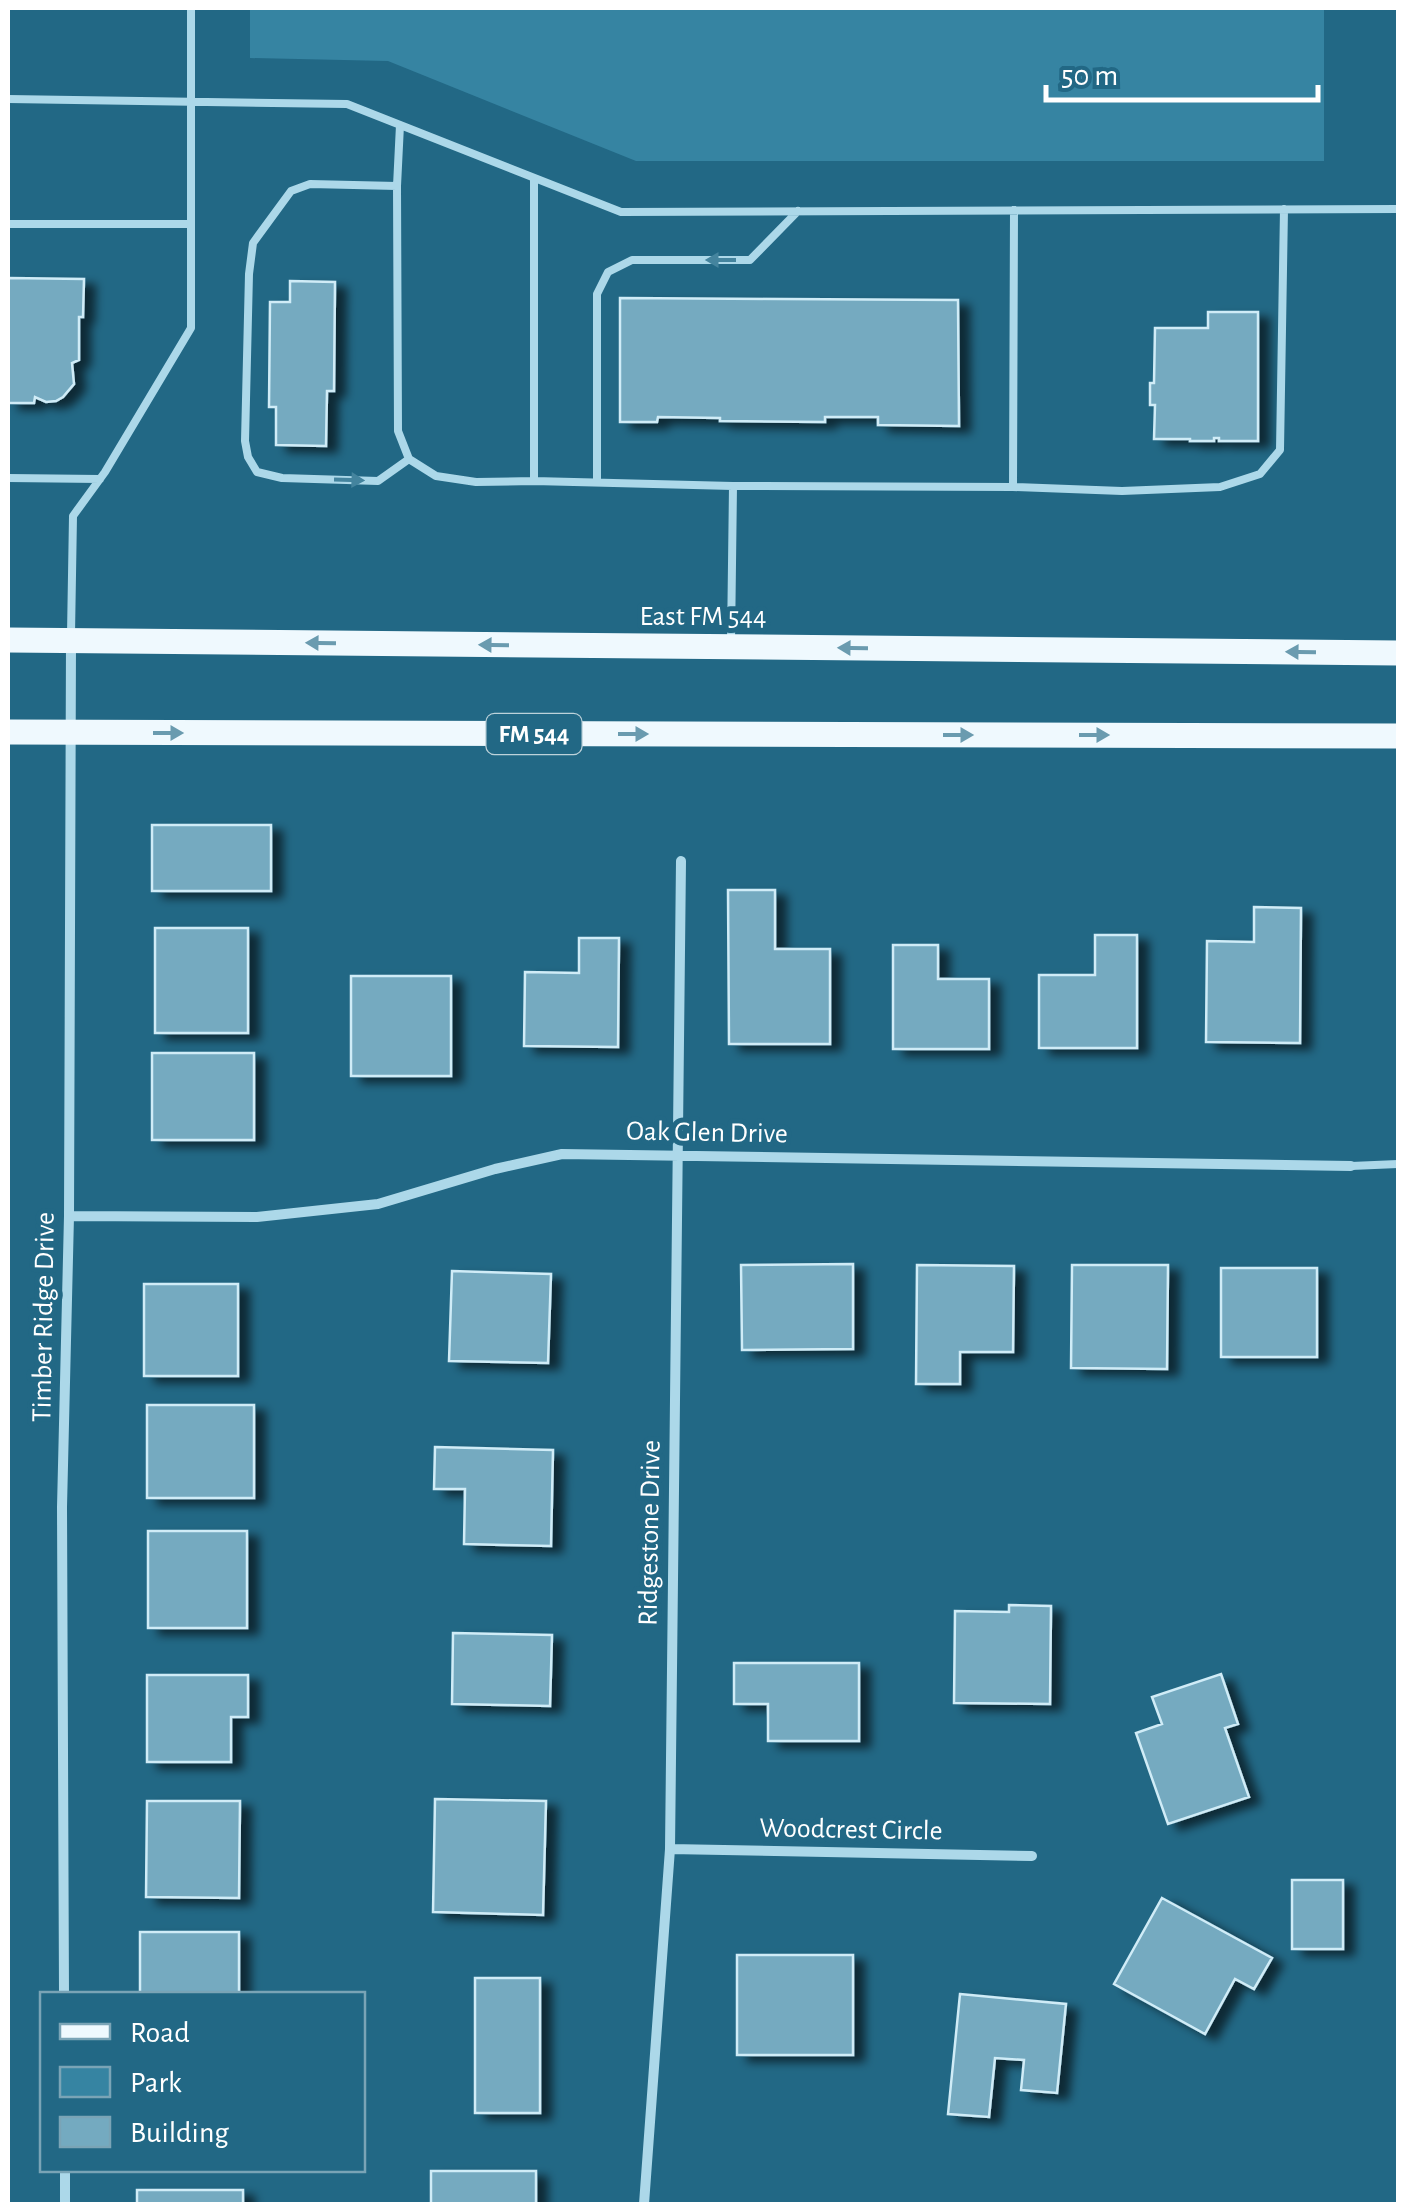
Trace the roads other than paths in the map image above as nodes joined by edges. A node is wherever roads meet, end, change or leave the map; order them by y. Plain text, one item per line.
1 (191, 8) edge
2 (8, 100) edge
3 (192, 102) junction
4 (400, 125) junction
5 (534, 178) junction
6 (397, 186) junction
7 (1284, 209) junction
8 (1398, 209) edge
9 (1014, 210) junction
10 (798, 211) junction
11 (8, 224) edge
12 (191, 224) junction
13 (409, 459) junction
14 (8, 478) edge
15 (100, 479) junction
16 (534, 480) junction
17 (597, 482) junction
18 (733, 486) junction
19 (1013, 487) junction
20 (8, 640) edge
21 (71, 641) junction
22 (731, 647) junction
23 (1398, 654) edge
24 (8, 732) edge
25 (71, 733) junction
26 (1398, 736) edge
27 (680, 860) dead end
28 (676, 1154) junction
29 (1398, 1164) edge
30 (1352, 1166) joint
31 (69, 1216) junction
32 (670, 1849) junction
33 (1032, 1856) dead end
34 (64, 1992) edge
35 (65, 2172) edge
36 (65, 2204) edge
37 (644, 2204) edge

1 - 3 lane
2 - 3 lane
3 - 4 lane
3 - 12 lane
4 - 5 lane
4 - 6 lane
5 - 10 lane
5 - 16 lane
6 - 13 lane
6 -> 13 lane
7 - 8 lane
7 - 9 lane
7 - 19 lane
9 - 10 lane
9 - 19 lane
10 -> 17 lane
11 - 12 lane
12 - 15 lane
13 - 16 lane
14 - 15 lane
15 - 21 lane
16 - 17 lane
17 - 18 lane
18 - 19 lane
18 - 22 lane
20 - 21 main road, East FM 544
22 -> 21 main road, East FM 544
21 - 25 street, Timber Ridge Drive
23 -> 22 main road, East FM 544
24 - 25 main road, FM 544
25 -> 26 main road, FM 544
25 - 31 street, Timber Ridge Drive
27 - 28 street, Ridgestone Drive
28 - 30 street, Oak Glen Drive
28 - 31 street, Oak Glen Drive
28 - 32 street, Ridgestone Drive
29 - 30 lane
31 - 34 street, Timber Ridge Drive
32 - 33 street, Woodcrest Circle
32 - 37 street, Ridgestone Drive
35 - 36 street

